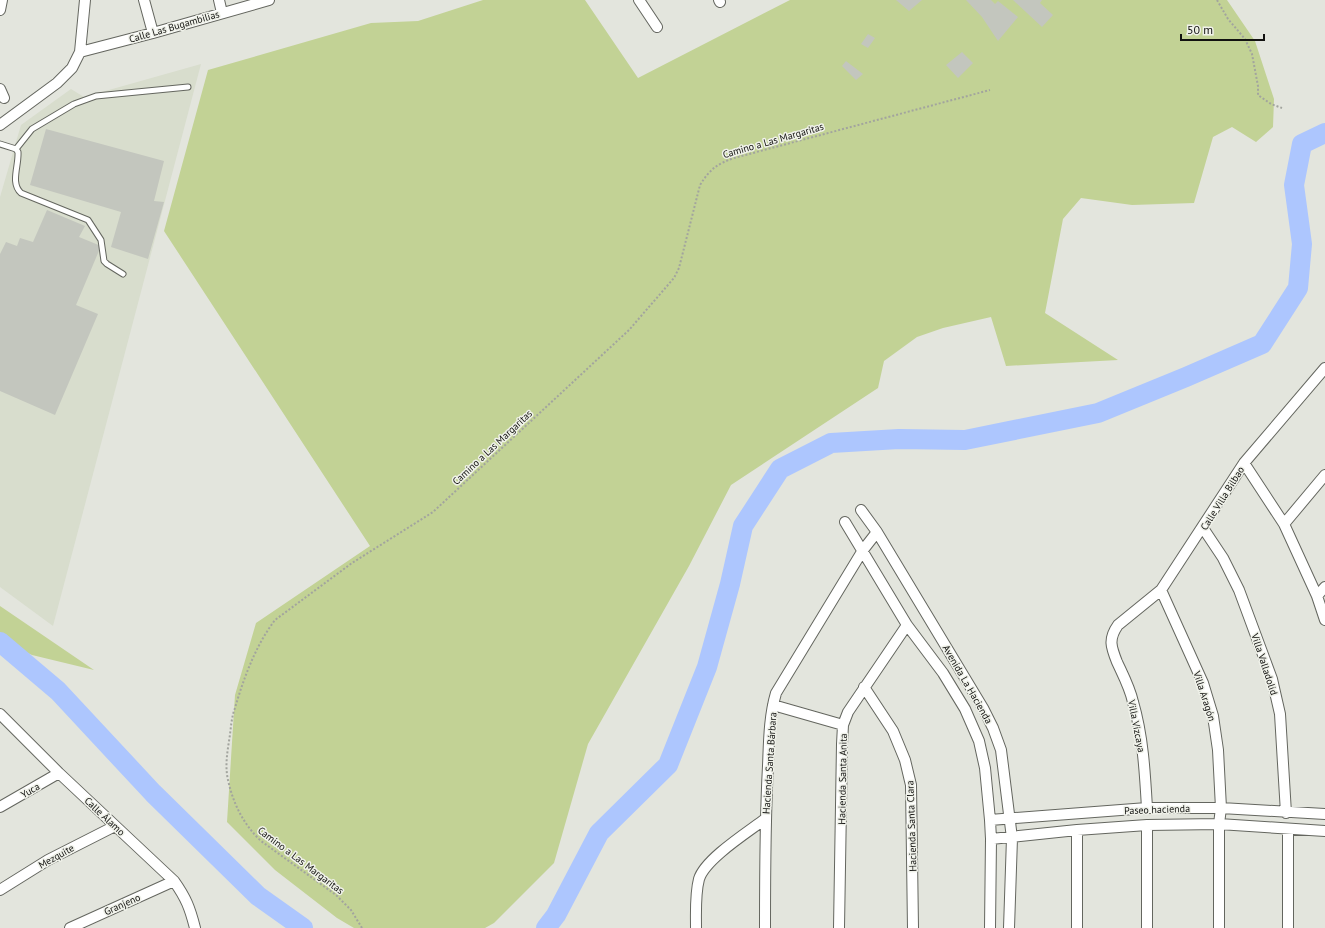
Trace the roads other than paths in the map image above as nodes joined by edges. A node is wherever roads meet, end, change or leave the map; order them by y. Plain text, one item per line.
1 (2, 0) edge
2 (85, 0) edge
3 (144, 0) edge
4 (219, 0) edge
5 (269, 0) edge
6 (639, 0) edge
7 (0, 10) edge
8 (222, 13) junction
9 (657, 27) dead end
10 (153, 33) junction
11 (80, 52) junction
12 (188, 88) dead end
13 (0, 125) edge
14 (0, 144) edge
15 (16, 149) junction
16 (123, 274) dead end
17 (1325, 368) edge
18 (1244, 463) junction
19 (1325, 475) edge
20 (861, 510) dead end
21 (845, 522) dead end
22 (1284, 524) junction
23 (1203, 528) junction
24 (877, 532) junction
25 (863, 550) junction
26 (1325, 587) edge
27 (1161, 590) junction
28 (1317, 596) junction
29 (1325, 620) edge
30 (907, 625) junction
31 (1118, 625) joint
32 (864, 687) junction
33 (773, 705) junction
34 (2, 719) edge
35 (843, 725) junction
36 (59, 773) junction
37 (0, 807) edge
38 (1147, 808) junction
39 (1221, 808) junction
40 (1286, 813) junction
41 (1325, 814) edge
42 (765, 819) junction
43 (1010, 819) junction
44 (990, 820) junction
45 (1219, 824) junction
46 (1147, 825) junction
47 (115, 826) junction
48 (1288, 829) junction
49 (1078, 830) junction
50 (1325, 831) edge
51 (1012, 838) junction
52 (991, 839) junction
53 (174, 881) junction
54 (0, 890) edge
55 (70, 928) edge
56 (195, 928) edge
57 (696, 928) edge
58 (765, 928) edge
59 (839, 928) edge
60 (913, 928) edge
61 (990, 928) edge
62 (1009, 928) edge
63 (1077, 928) edge
64 (1147, 928) edge
65 (1219, 928) edge
66 (1288, 928) edge

1 - 7 street
2 - 11 street
3 - 10 street
4 - 8 street
5 - 8 street, Calle Las Bugambilias
6 - 9 street
8 - 10 street, Calle Las Bugambilias
10 - 11 street, Calle Las Bugambilias
11 - 13 street
12 - 15 lane
14 - 15 lane
15 - 16 lane
17 - 18 street, Calle Villa Bilbao
18 - 22 street
18 - 23 street, Calle Villa Bilbao
19 - 22 street
20 - 24 street, Avenida La Hacienda
21 - 25 street, Avenida La Hacienda
22 - 28 street
23 - 27 street, Calle Villa Bilbao
23 - 40 street, Villa Valladolid
24 - 25 street, Hacienda Santa Bárbara
24 - 43 street, Avenida La Hacienda
25 - 30 street, Avenida La Hacienda
25 - 33 street, Hacienda Santa Bárbara
26 - 28 street
27 - 31 street, Calle Villa Bilbao
27 - 39 street, Villa Aragón
28 - 29 street
30 - 32 street, Hacienda Santa Anita
30 - 44 street, Avenida La Hacienda
31 - 38 street, Villa Vizcaya
32 - 35 street, Hacienda Santa Anita
32 - 60 street, Hacienda Santa Clara
33 - 35 street
33 - 42 street, Hacienda Santa Bárbara
34 - 36 street, Calle Álamo
35 - 59 street, Hacienda Santa Anita
36 - 37 street, Yuca
36 - 47 street, Calle Álamo
38 - 39 street, Paseo hacienda
38 - 43 street, Paseo hacienda
39 - 40 street, Paseo hacienda
39 - 45 street, Villa Aragón
40 - 41 street, Paseo hacienda
42 - 57 street
42 - 58 street, Hacienda Santa Bárbara
43 - 44 street, Paseo hacienda
43 - 51 street, Avenida La Hacienda
44 - 52 street, Avenida La Hacienda
45 - 46 street, Paseo hacienda
45 - 48 street, Paseo hacienda
45 - 65 street, Villa Aragón
46 - 49 street, Paseo hacienda
46 - 64 street
47 - 53 street, Calle Álamo
47 - 54 street, Mezquite
48 - 50 street, Paseo hacienda
48 - 66 street
49 - 51 street, Paseo hacienda
49 - 63 street
51 - 52 street, Paseo hacienda
51 - 62 street, Avenida La Hacienda
52 - 61 street, Avenida La Hacienda
53 - 55 street, Granjeno
53 - 56 street, Calle Álamo

